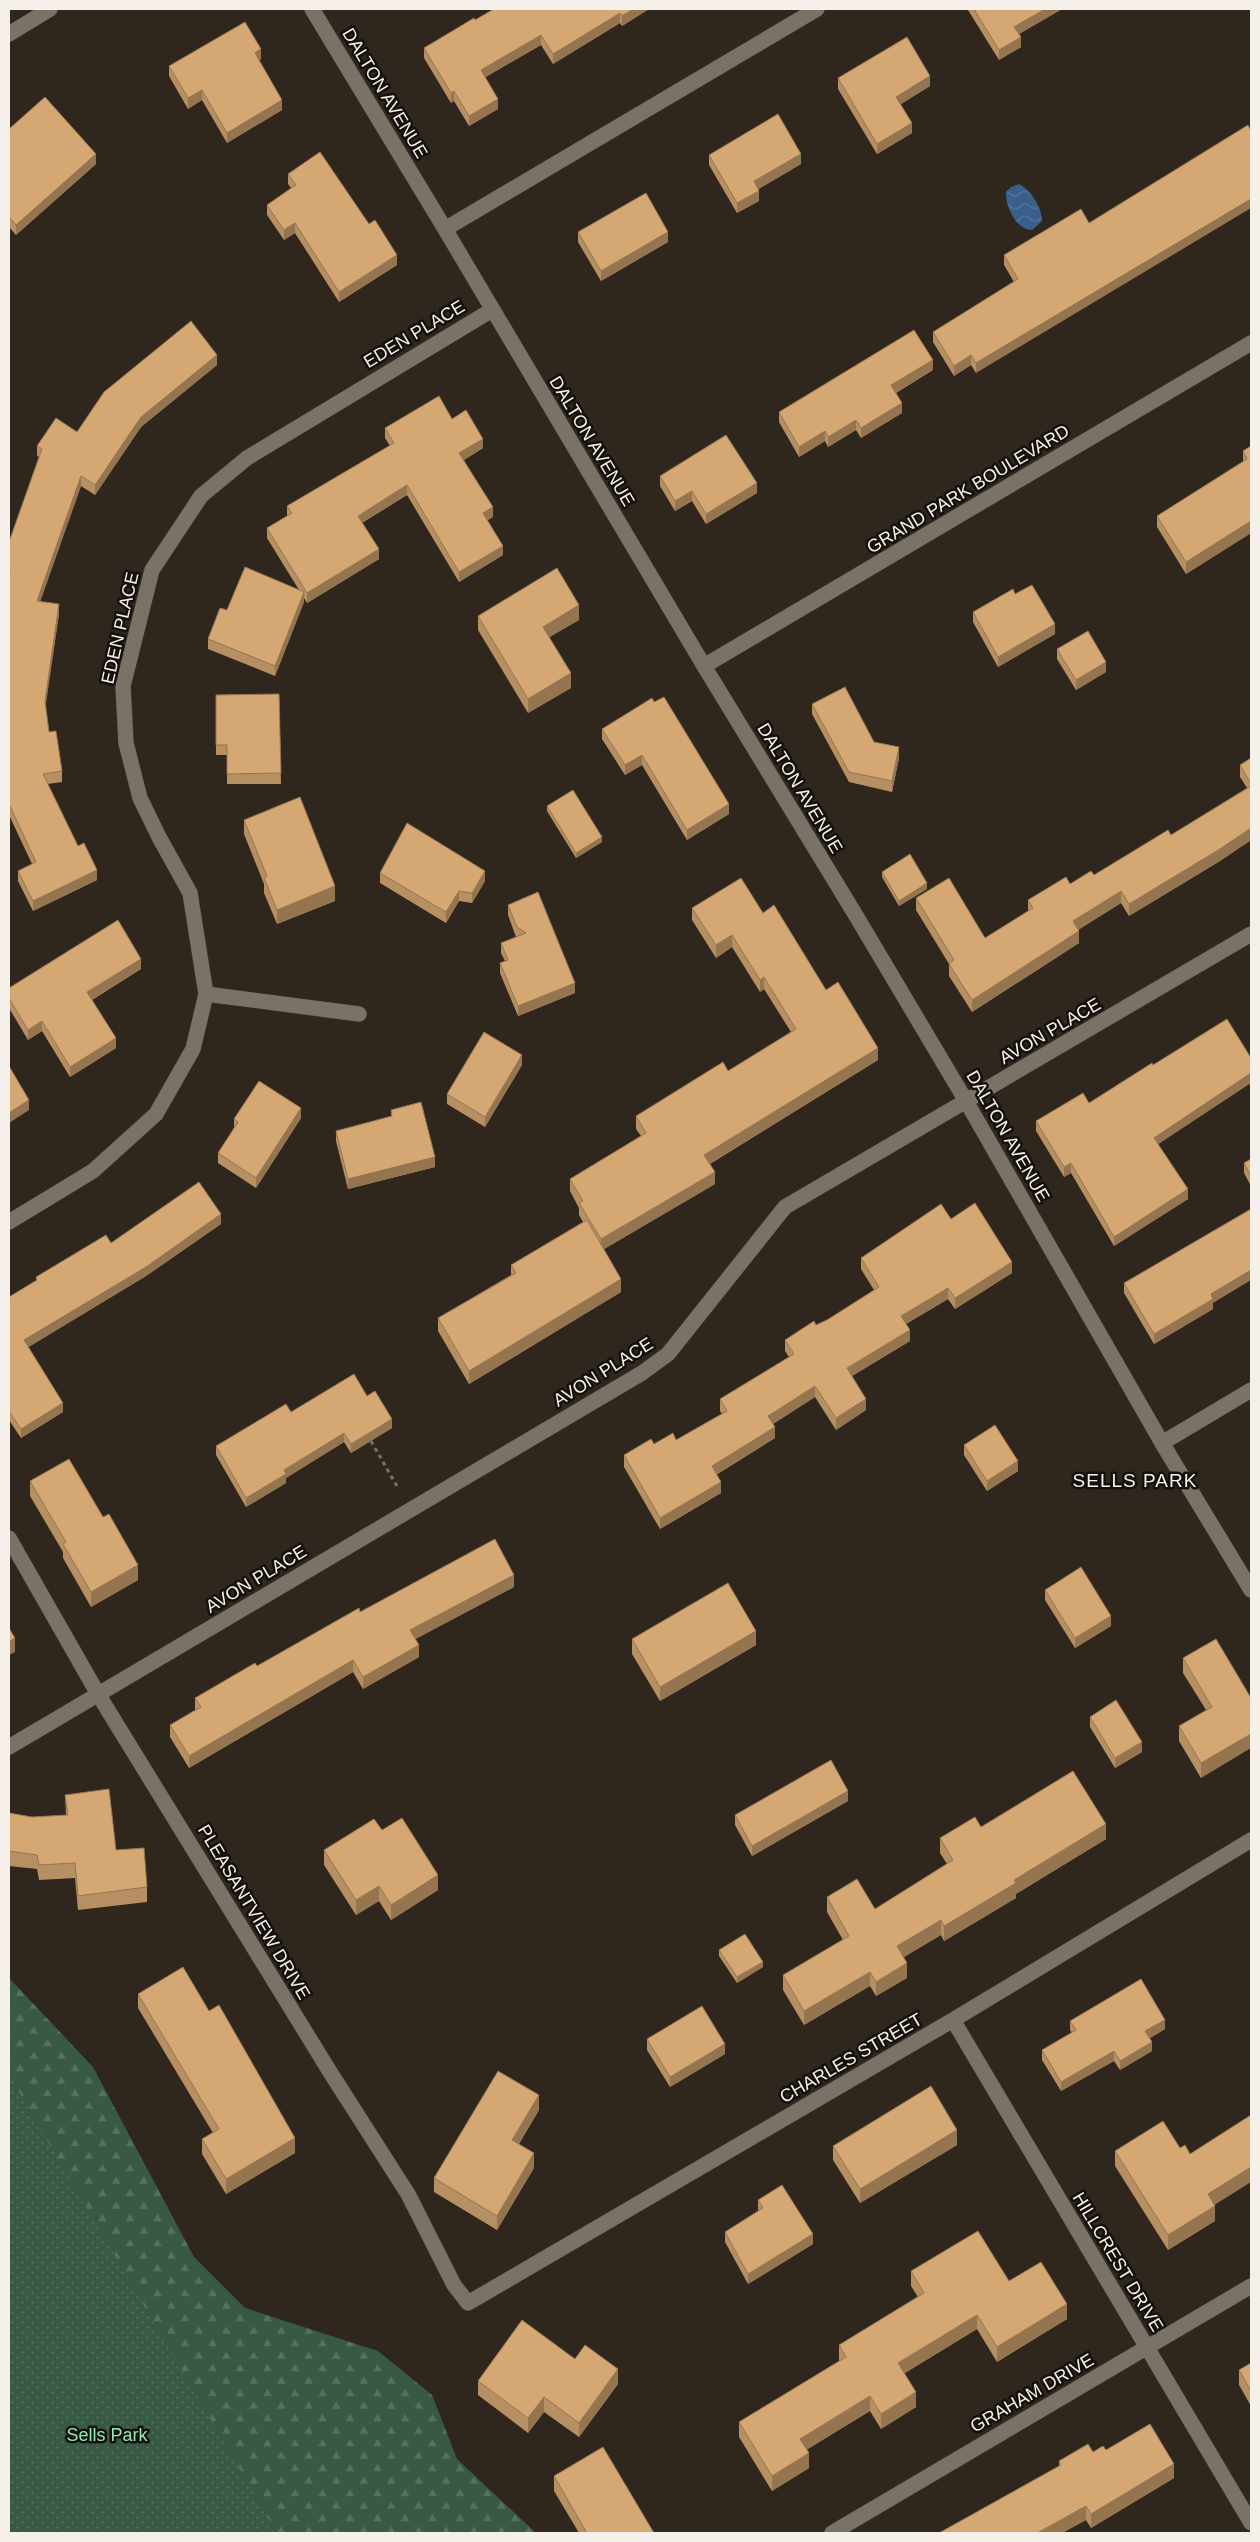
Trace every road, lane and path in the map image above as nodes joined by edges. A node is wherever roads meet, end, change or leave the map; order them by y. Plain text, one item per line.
1 (50, 9) edge
2 (312, 9) edge
3 (817, 9) edge
4 (9, 34) edge
5 (445, 228) junction
6 (492, 310) junction
7 (1251, 343) edge
8 (704, 666) junction
9 (1251, 934) edge
10 (206, 994) junction
11 (359, 1014) dead end
12 (966, 1101) junction
13 (9, 1222) edge
14 (1251, 1390) edge
15 (371, 1441) edge
16 (1162, 1443) junction
17 (399, 1489) dead end
18 (9, 1538) edge
19 (1251, 1590) edge
20 (98, 1694) junction
21 (9, 1747) edge
22 (1251, 1840) edge
23 (952, 2020) junction
24 (1251, 2286) edge
25 (468, 2304) joint
26 (1147, 2347) junction
27 (1251, 2523) edge
28 (832, 2533) edge

1 - 4 street
2 - 5 street, DALTON AVENUE
3 - 5 street
5 - 6 street, DALTON AVENUE
6 - 8 street, DALTON AVENUE
6 - 10 street, EDEN PLACE
7 - 8 street, GRAND PARK BOULEVARD
8 - 12 street, DALTON AVENUE
9 - 12 street, AVON PLACE
10 - 11 street
10 - 13 street, EDEN PLACE
12 - 16 street, DALTON AVENUE
12 - 20 street, AVON PLACE
14 - 16 street
15 - 17 path
16 - 19 street, DALTON AVENUE
18 - 20 street, PLEASANTVIEW DRIVE
20 - 21 street, AVON PLACE
20 - 25 street, PLEASANTVIEW DRIVE
22 - 23 street, CHARLES STREET
23 - 25 street, CHARLES STREET
23 - 26 street, HILLCREST DRIVE
24 - 26 street, GRAHAM DRIVE
26 - 27 street, HILLCREST DRIVE
26 - 28 street, GRAHAM DRIVE

